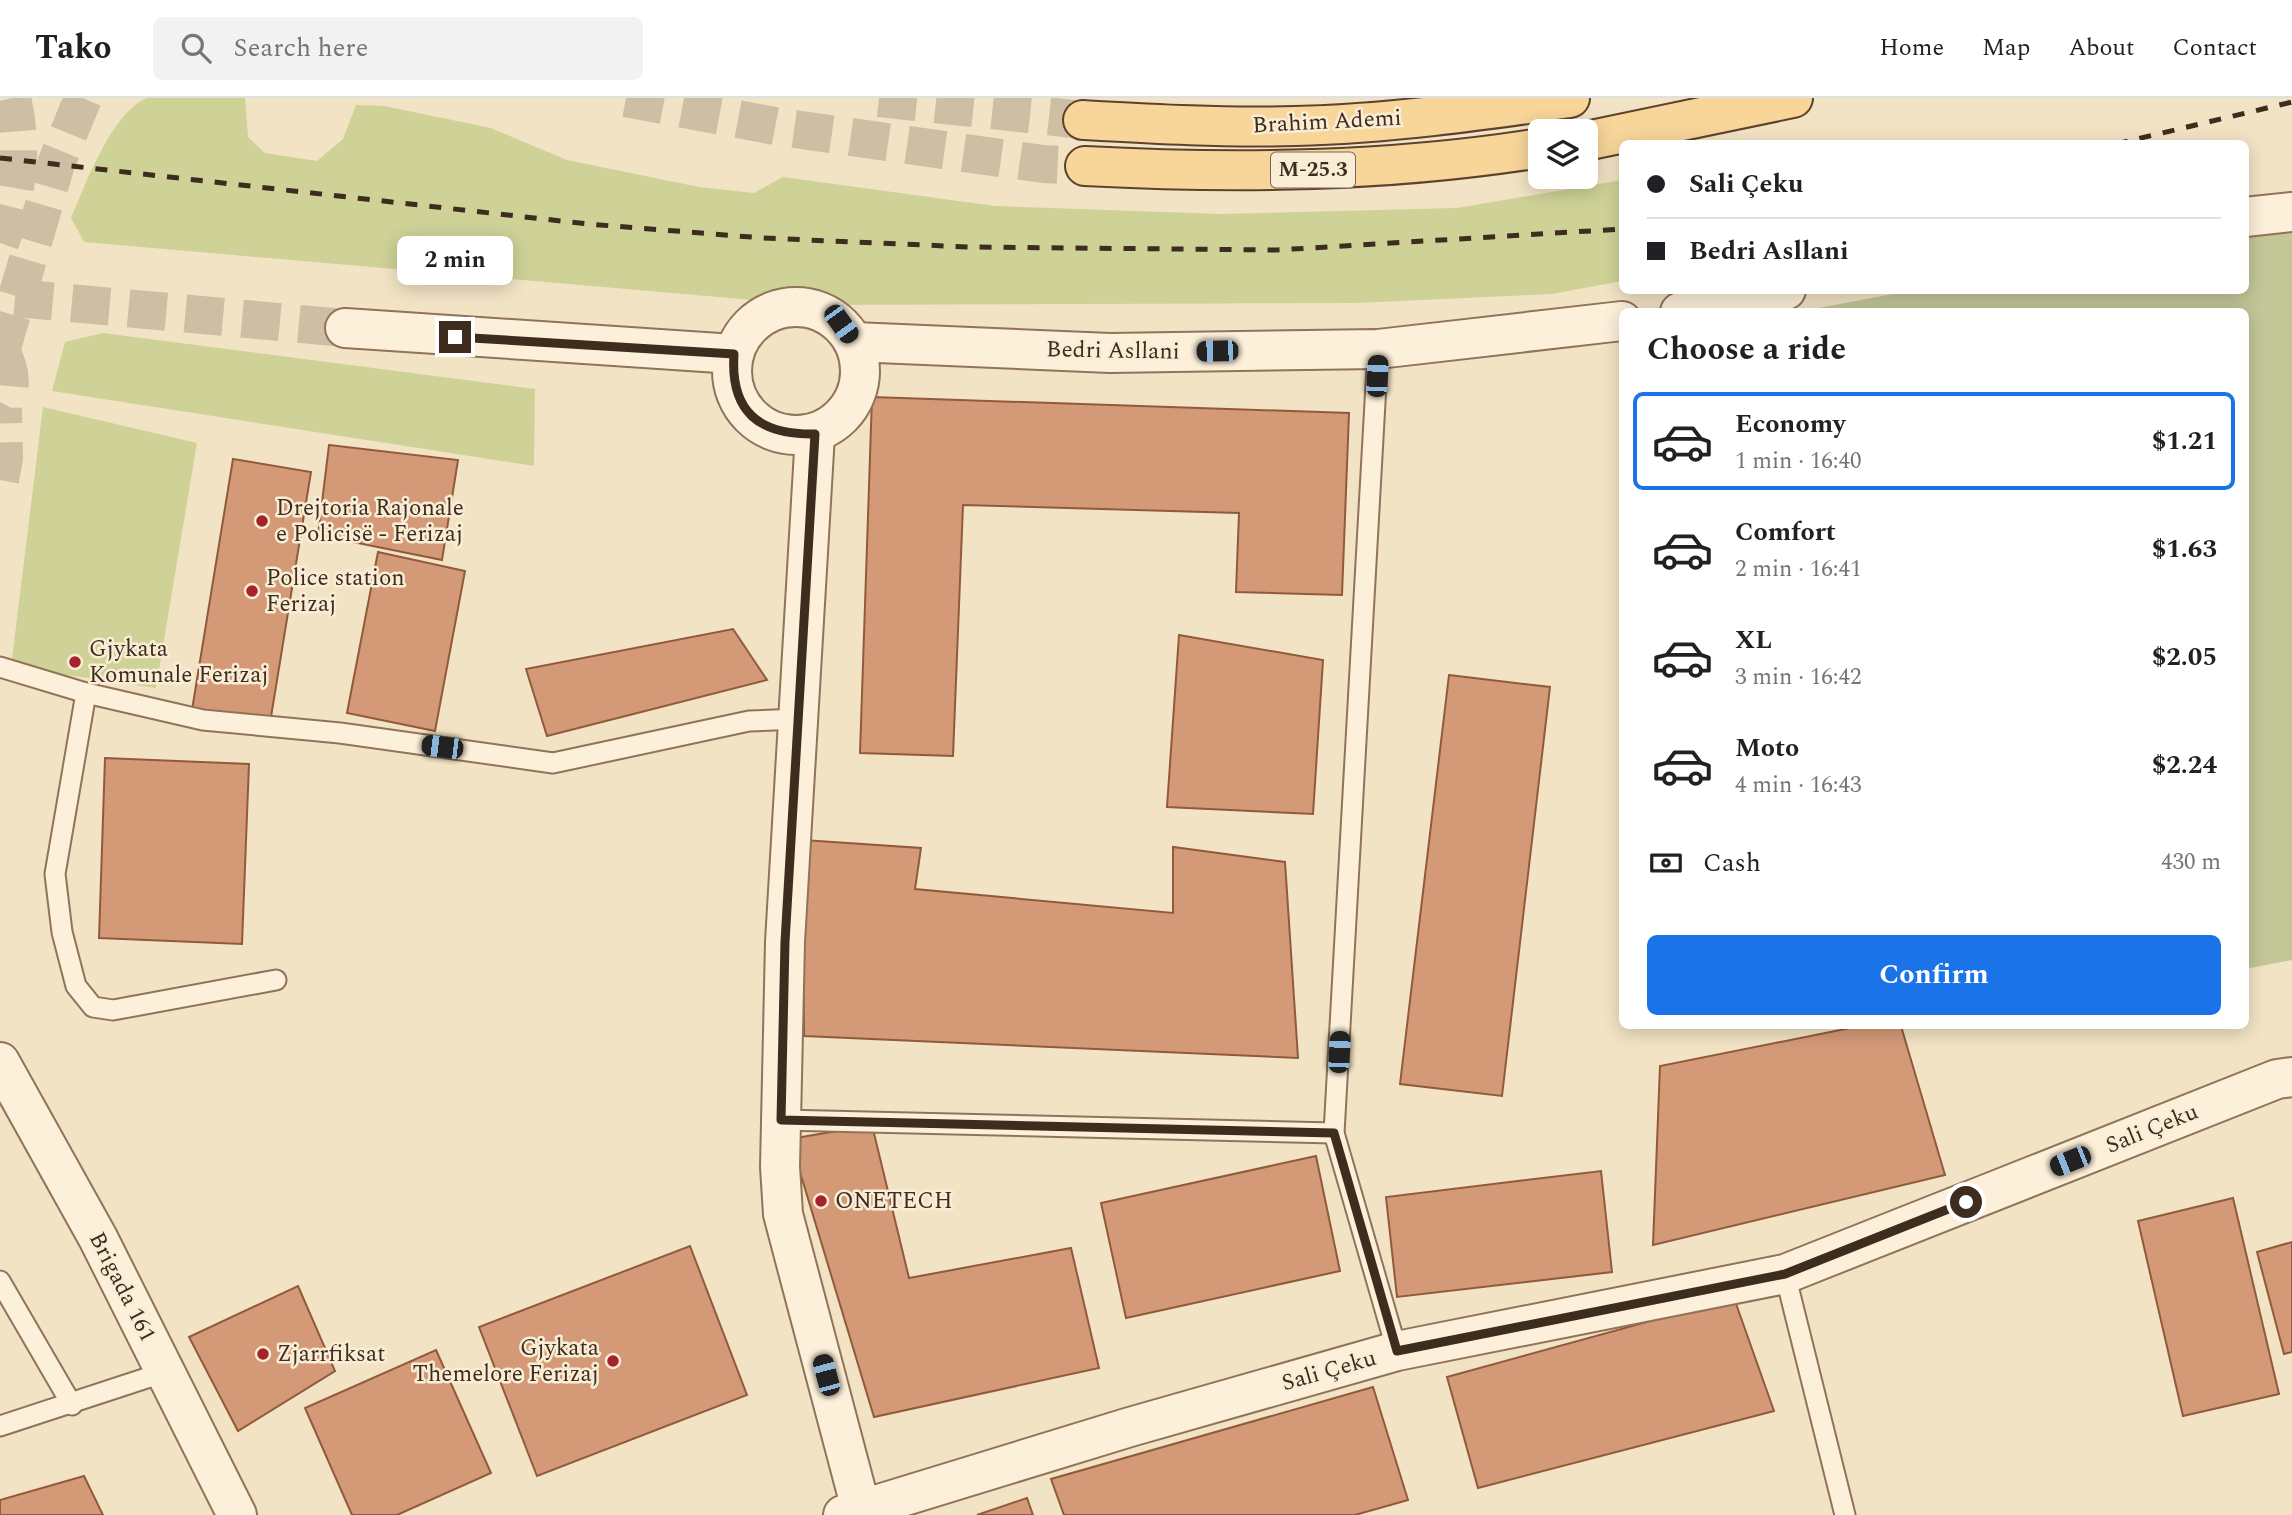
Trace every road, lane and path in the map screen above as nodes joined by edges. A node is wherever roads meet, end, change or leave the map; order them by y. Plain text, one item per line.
1 (1570, 98) edge
2 (1793, 98) edge
3 (1083, 120) tunnel mouth
4 (1598, 139) edge
5 (1528, 149) edge
6 (1086, 166) tunnel mouth
7 (2292, 212) edge
8 (2249, 216) edge
9 (1767, 294) edge
10 (1699, 308) edge
11 (1619, 321) edge
12 (345, 328) tunnel mouth
13 (854, 342) junction
14 (1378, 349) junction
15 (734, 354) junction
16 (815, 434) junction
17 (0, 667) edge
18 (86, 693) junction
19 (799, 719) junction
20 (276, 979) dead end
21 (0, 1062) edge
22 (2292, 1077) edge
23 (781, 1120) junction
24 (1334, 1133) junction
25 (1785, 1274) junction
26 (0, 1281) edge
27 (1397, 1351) junction
28 (165, 1372) junction
29 (72, 1405) junction
30 (0, 1426) edge
31 (852, 1512) edge
32 (237, 1515) edge
33 (1845, 1515) edge

1 - 3 main road, Brahim Ademi / M-25.3
2 - 4 main road
5 - 6 main road, Brahim Ademi / M-25.3
7 - 8 street
9 - 10 street
11 - 14 street, Bedri Asllani
12 - 15 street
13 - 14 street, Bedri Asllani
13 - 15 street
13 - 16 street
14 - 24 lane
15 - 16 street
16 - 19 street
17 - 18 lane
18 - 19 lane
18 - 20 lane
19 - 23 street
21 - 28 street, Brigada 161
22 - 25 street, Sali Çeku
23 - 24 lane
23 - 31 street
24 - 27 lane
25 - 27 street, Sali Çeku
25 - 33 lane
26 - 29 lane
27 - 31 street, Sali Çeku
28 - 29 lane
28 - 32 street, Brigada 161
29 - 30 lane

